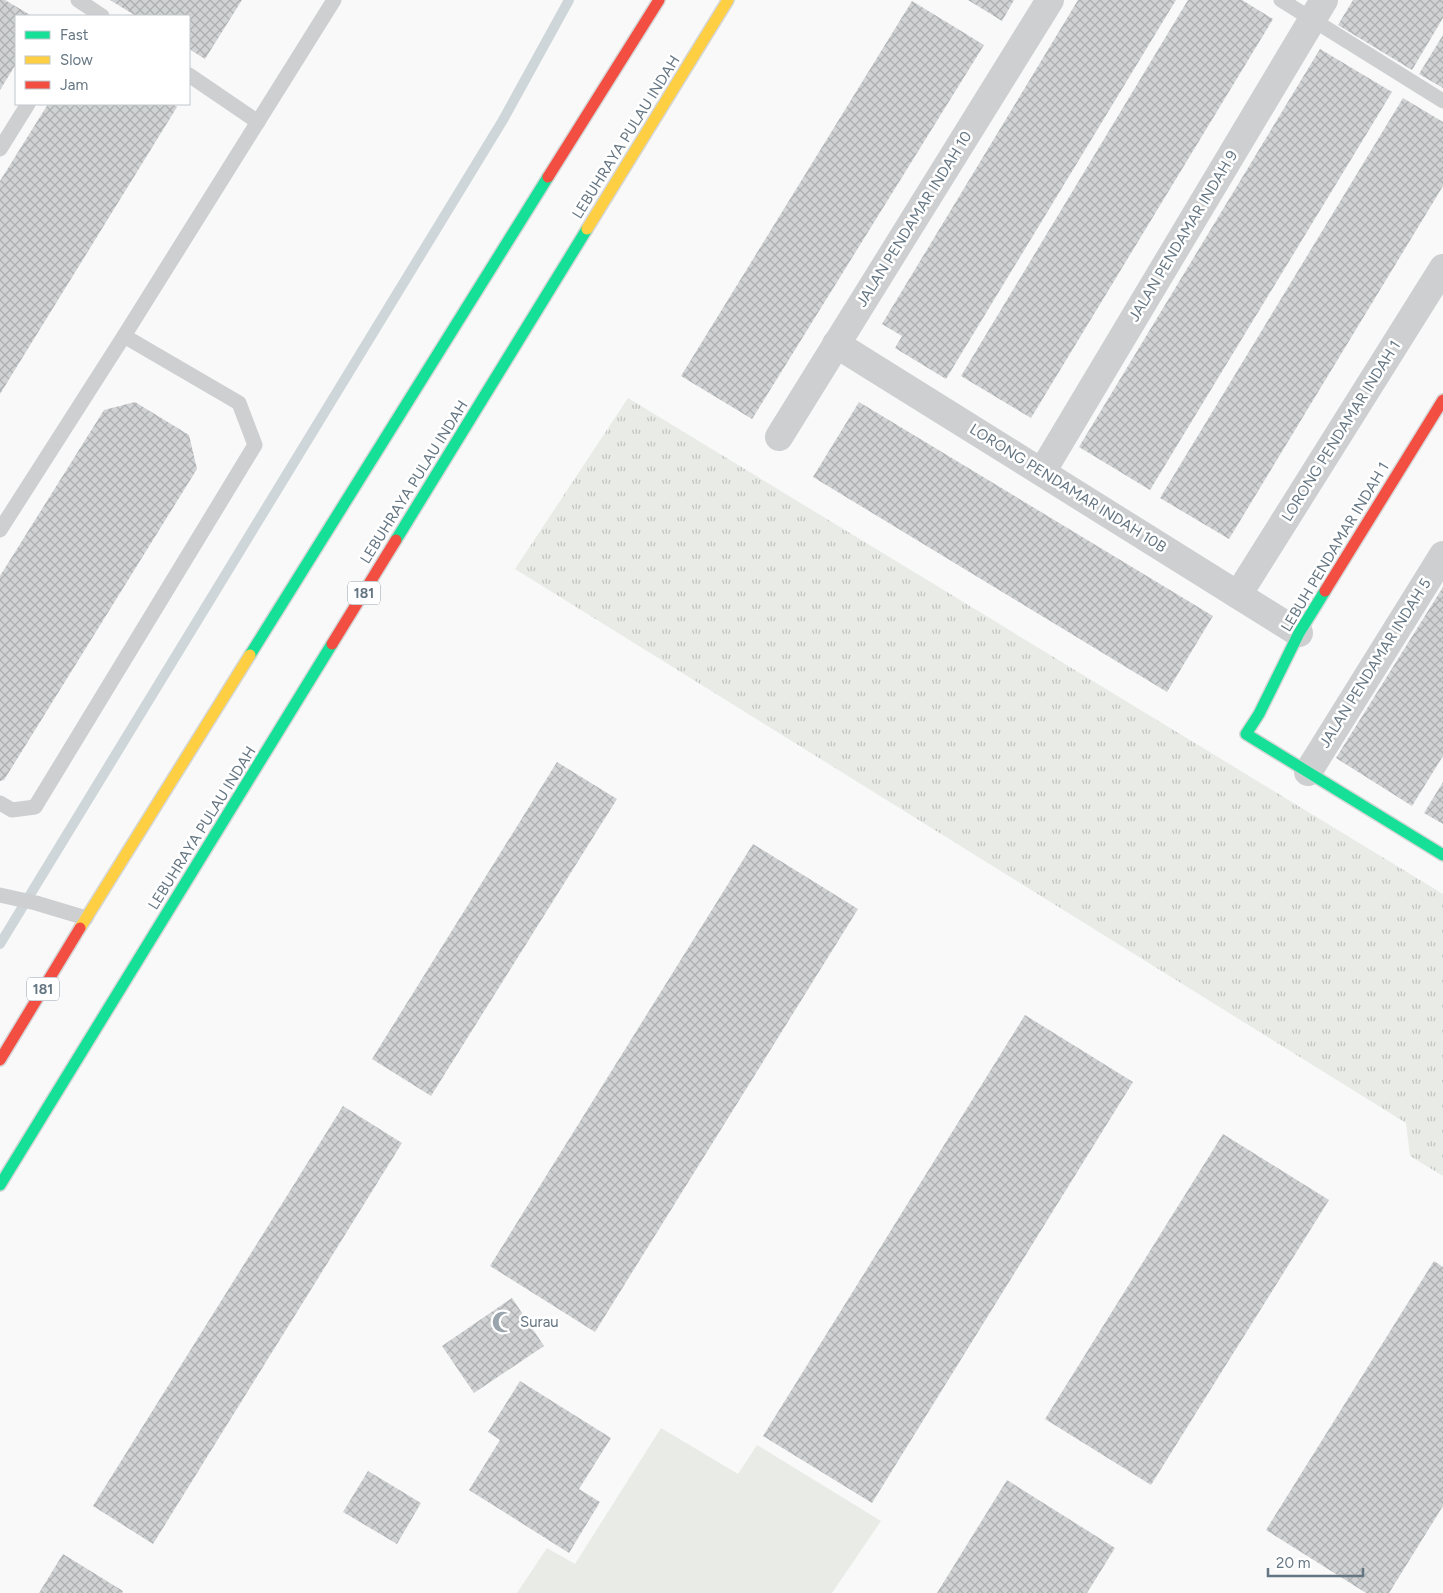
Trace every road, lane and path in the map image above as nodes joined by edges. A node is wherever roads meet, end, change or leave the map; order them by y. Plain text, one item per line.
1 (334, 0) edge
2 (659, 0) edge
3 (728, 0) edge
4 (1050, 0) edge
5 (1281, 0) edge
6 (82, 8) edge
7 (1318, 10) edge
8 (100, 15) edge
9 (190, 76) edge
10 (1443, 101) edge
11 (27, 105) edge
12 (258, 122) junction
13 (0, 149) edge
14 (1443, 268) edge
15 (124, 336) junction
16 (836, 344) junction
17 (1443, 400) edge
18 (779, 437) dead end
19 (1042, 472) junction
20 (0, 530) edge
21 (1443, 555) edge
22 (1238, 595) junction
23 (1299, 633) junction
24 (1308, 772) junction
25 (0, 803) edge
26 (1443, 856) edge
27 (1, 896) edge
28 (86, 918) junction
29 (0, 1060) edge
30 (0, 1185) edge

1 - 12 lane
2 - 28 main road, 181
3 - 30 main road, LEBUHRAYA PULAU INDAH / 181
4 - 16 street, JALAN PENDAMAR INDAH 10
5 - 7 lane
6 - 8 lane
7 - 10 lane
7 - 19 street, JALAN PENDAMAR INDAH 9
9 - 12 lane
11 - 13 lane
12 - 15 lane
14 - 22 street, LORONG PENDAMAR INDAH 1
15 - 20 lane
15 - 25 lane
16 - 18 street, JALAN PENDAMAR INDAH 10
16 - 19 street, LORONG PENDAMAR INDAH 10B
17 - 23 main road, LEBUH PENDAMAR INDAH 1
19 - 22 street, LORONG PENDAMAR INDAH 10B
21 - 24 street, JALAN PENDAMAR INDAH 5
22 - 23 street, LORONG PENDAMAR INDAH 10B
23 - 24 main road, LEBUH PENDAMAR INDAH 1
24 - 26 main road
27 - 28 lane
28 - 29 main road, 181

